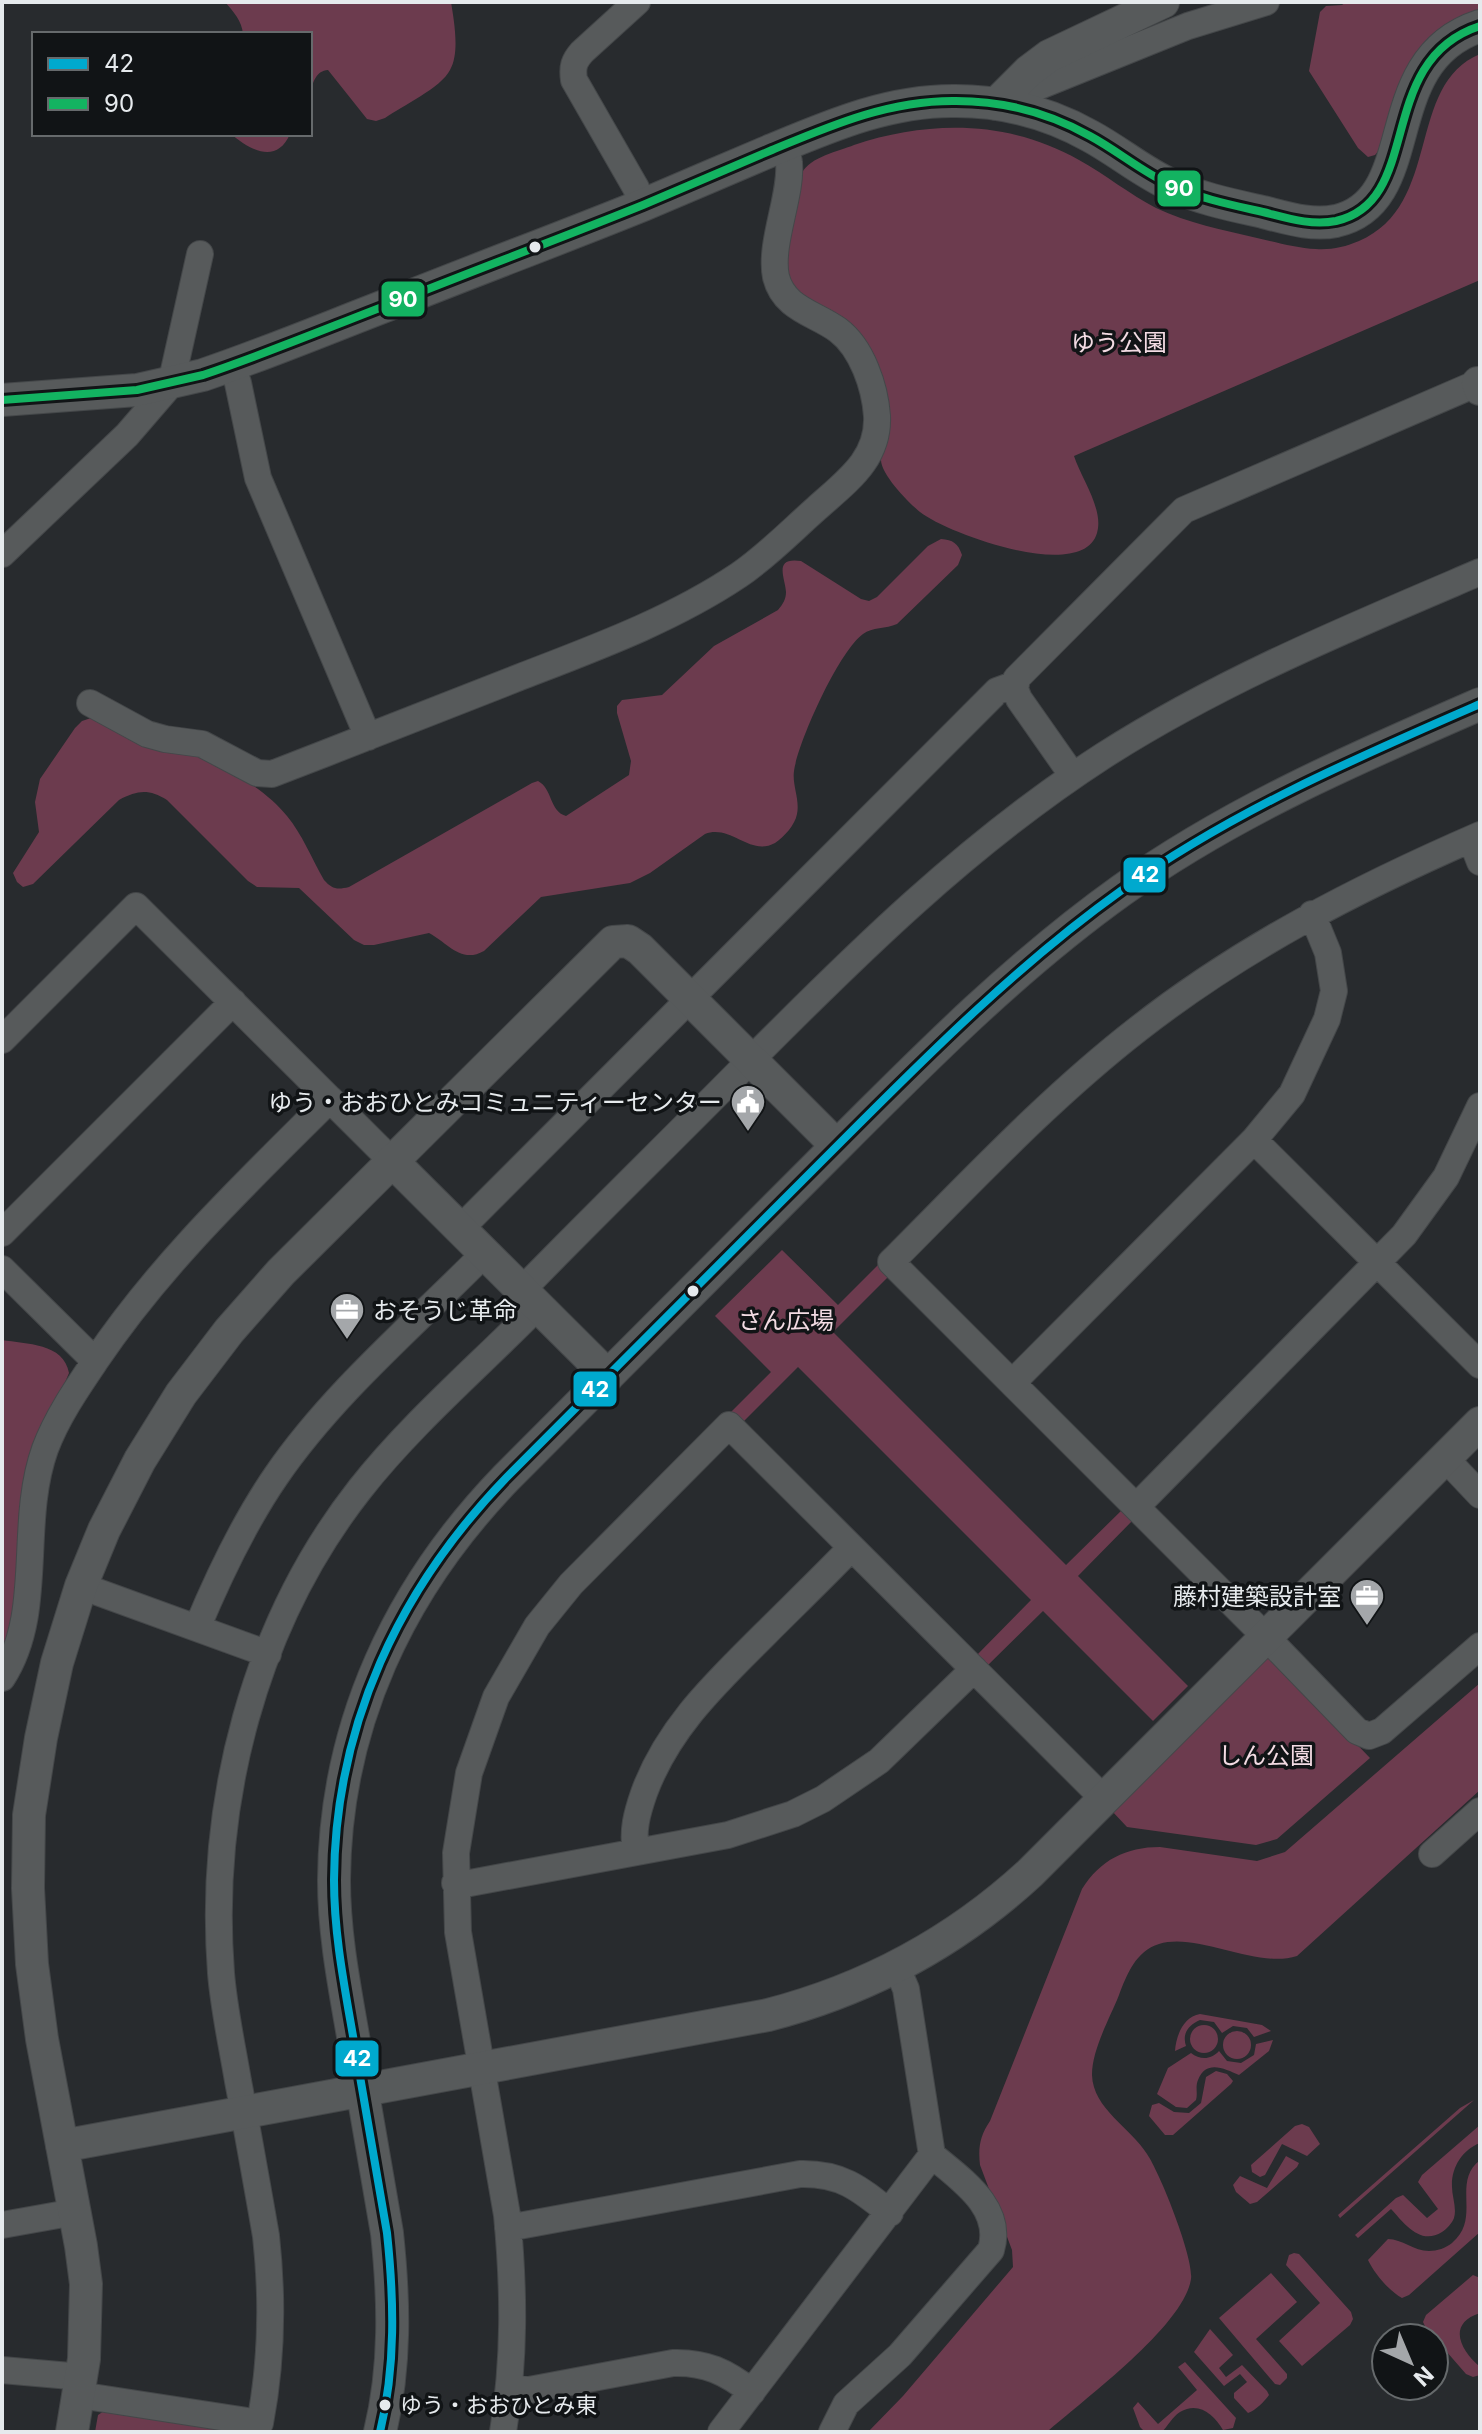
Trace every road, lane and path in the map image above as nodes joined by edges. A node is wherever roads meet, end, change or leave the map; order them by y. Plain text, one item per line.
1 (637, 2) edge
2 (1163, 2) edge
3 (1266, 2) edge
4 (1480, 26) edge
5 (996, 104) junction
6 (783, 146) junction
7 (642, 205) junction
8 (200, 254) dead end
9 (232, 365) junction
10 (171, 384) junction
11 (1479, 385) edge
12 (2, 400) edge
13 (2, 554) edge
14 (1480, 572) edge
15 (1016, 684) junction
16 (90, 703) dead end
17 (1480, 704) edge
18 (368, 737) junction
19 (1073, 776) junction
20 (1477, 845) edge
21 (1312, 914) junction
22 (690, 999) junction
23 (233, 1002) junction
24 (2, 1040) edge
25 (751, 1060) junction
26 (330, 1099) junction
27 (1480, 1106) edge
28 (1254, 1140) junction
29 (837, 1146) junction
30 (392, 1161) junction
31 (460, 1229) junction
32 (2, 1233) edge
33 (485, 1253) junction
34 (1378, 1264) junction
35 (2, 1269) edge
36 (530, 1298) junction
37 (95, 1361) junction
38 (1480, 1365) edge
39 (608, 1376) junction
40 (1012, 1383) junction
41 (1480, 1423) edge
42 (1445, 1458) junction
43 (1480, 1495) edge
44 (1136, 1507) junction
45 (851, 1548) junction
46 (81, 1586) junction
47 (197, 1628) junction
48 (1266, 1637) junction
49 (1480, 1646) edge
50 (268, 1654) junction
51 (974, 1669) junction
52 (2, 1678) edge
53 (1104, 1799) junction
54 (1480, 1811) edge
55 (636, 1852) junction
56 (1432, 1854) dead end
57 (455, 1883) junction
58 (897, 1968) junction
59 (481, 2069) junction
60 (362, 2091) junction
61 (244, 2113) junction
62 (62, 2146) junction
63 (932, 2155) junction
64 (75, 2212) junction
65 (890, 2213) junction
66 (2, 2225) edge
67 (508, 2228) junction
68 (2, 2370) edge
69 (80, 2386) junction
70 (509, 2388) junction
71 (752, 2392) junction
72 (72, 2432) edge
73 (380, 2432) edge
74 (503, 2432) edge
75 (721, 2432) edge
76 (832, 2432) edge

1 - 7 street
2 - 5 street
3 - 5 street
4 - 5 street
5 - 6 street
6 - 7 street
6 - 18 street
7 - 9 street
8 - 10 street
9 - 10 street
9 - 18 street
10 - 12 street
10 - 13 street
11 - 15 street
14 - 19 street
15 - 19 street
15 - 22 street
16 - 18 street
17 - 29 street
19 - 25 street
20 - 21 street
21 - 28 street
21 - 40 street
22 - 25 street
22 - 30 street
22 - 31 street
23 - 24 street
23 - 26 street
23 - 32 street
25 - 29 street
25 - 36 street
26 - 30 street
26 - 37 street
27 - 34 street
28 - 34 street
28 - 40 street
29 - 39 street
30 - 31 street
30 - 46 street
31 - 33 street
33 - 36 street
33 - 47 street
34 - 38 street
34 - 44 street
35 - 37 street
36 - 39 street
36 - 50 street
37 - 52 street
39 - 60 street
40 - 44 street
41 - 42 street
42 - 43 street
42 - 48 street
44 - 48 street
45 - 51 street
45 - 55 street
45 - 57 street
46 - 47 street
46 - 62 street
47 - 50 street
48 - 49 street
48 - 53 street
50 - 61 street
51 - 53 street
51 - 55 street
53 - 58 street
54 - 56 street
55 - 57 street
57 - 59 street
58 - 59 street
58 - 63 street
59 - 60 street
59 - 67 street
60 - 61 street
60 - 73 street
61 - 62 street
61 - 69 street
62 - 64 street
63 - 65 street
63 - 76 street
64 - 66 street
64 - 69 street
65 - 67 street
65 - 71 street
67 - 70 street
68 - 69 street
69 - 72 street
70 - 71 street
70 - 74 street
71 - 75 street

